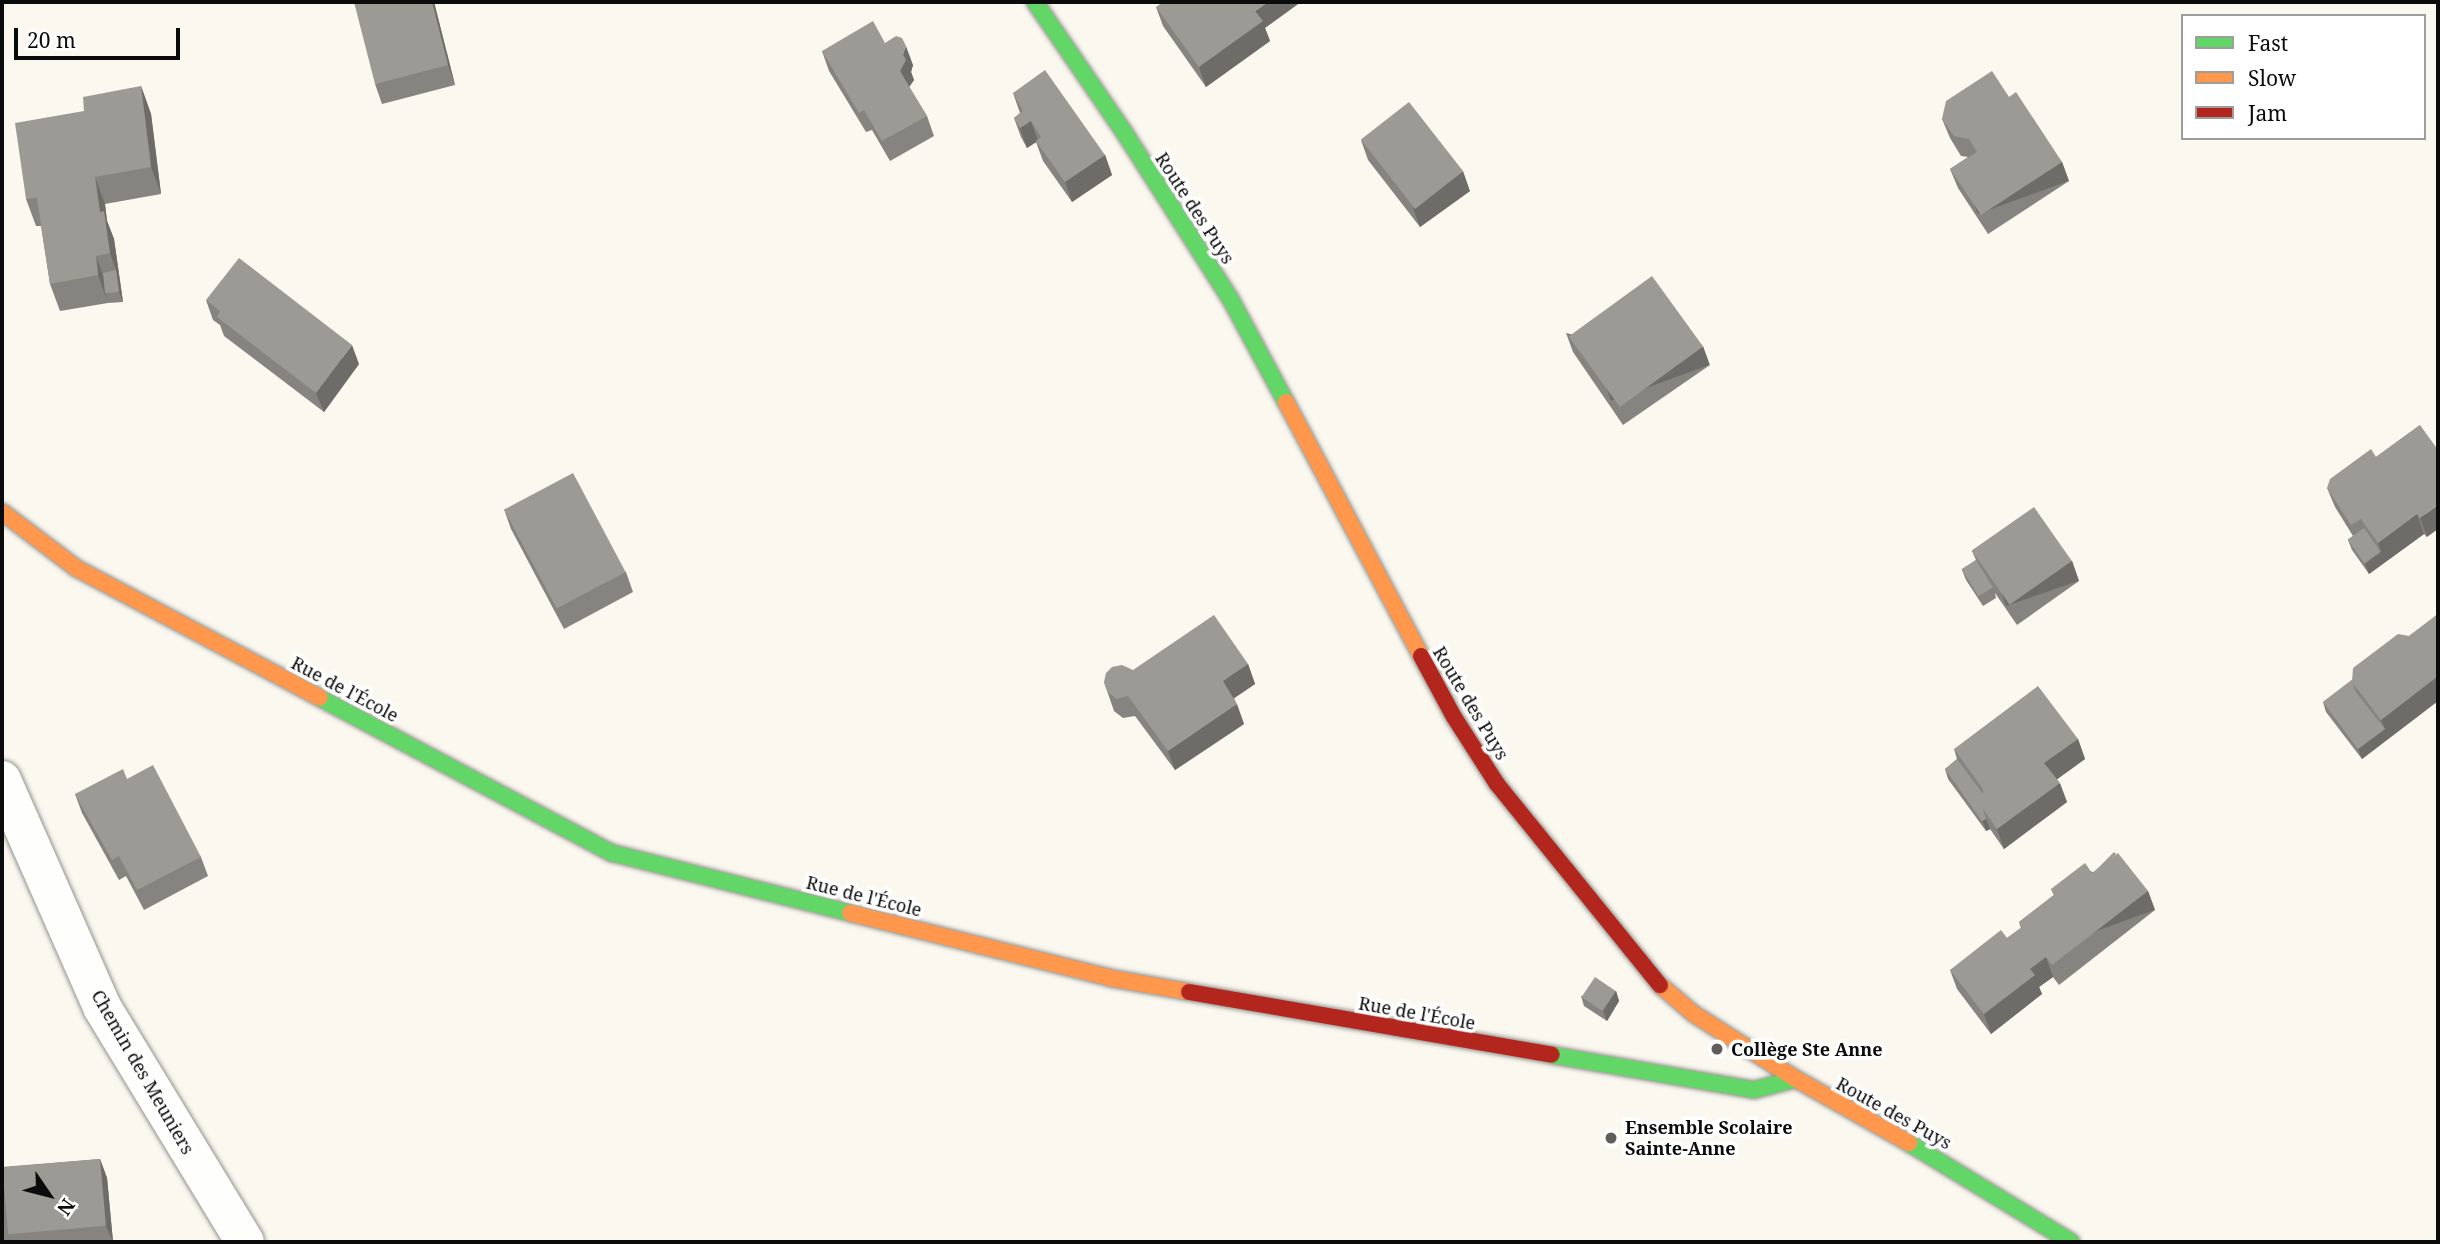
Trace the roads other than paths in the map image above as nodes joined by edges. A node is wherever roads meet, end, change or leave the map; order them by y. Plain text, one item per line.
1 (1035, 2) edge
2 (2, 512) edge
3 (2, 780) edge
4 (1796, 1079) junction
5 (244, 1242) edge
6 (2071, 1242) edge

1 - 4 street, Route des Puys
2 - 4 street, Rue de l'École
3 - 5 street, Chemin des Meuniers
4 - 6 street, Route des Puys

